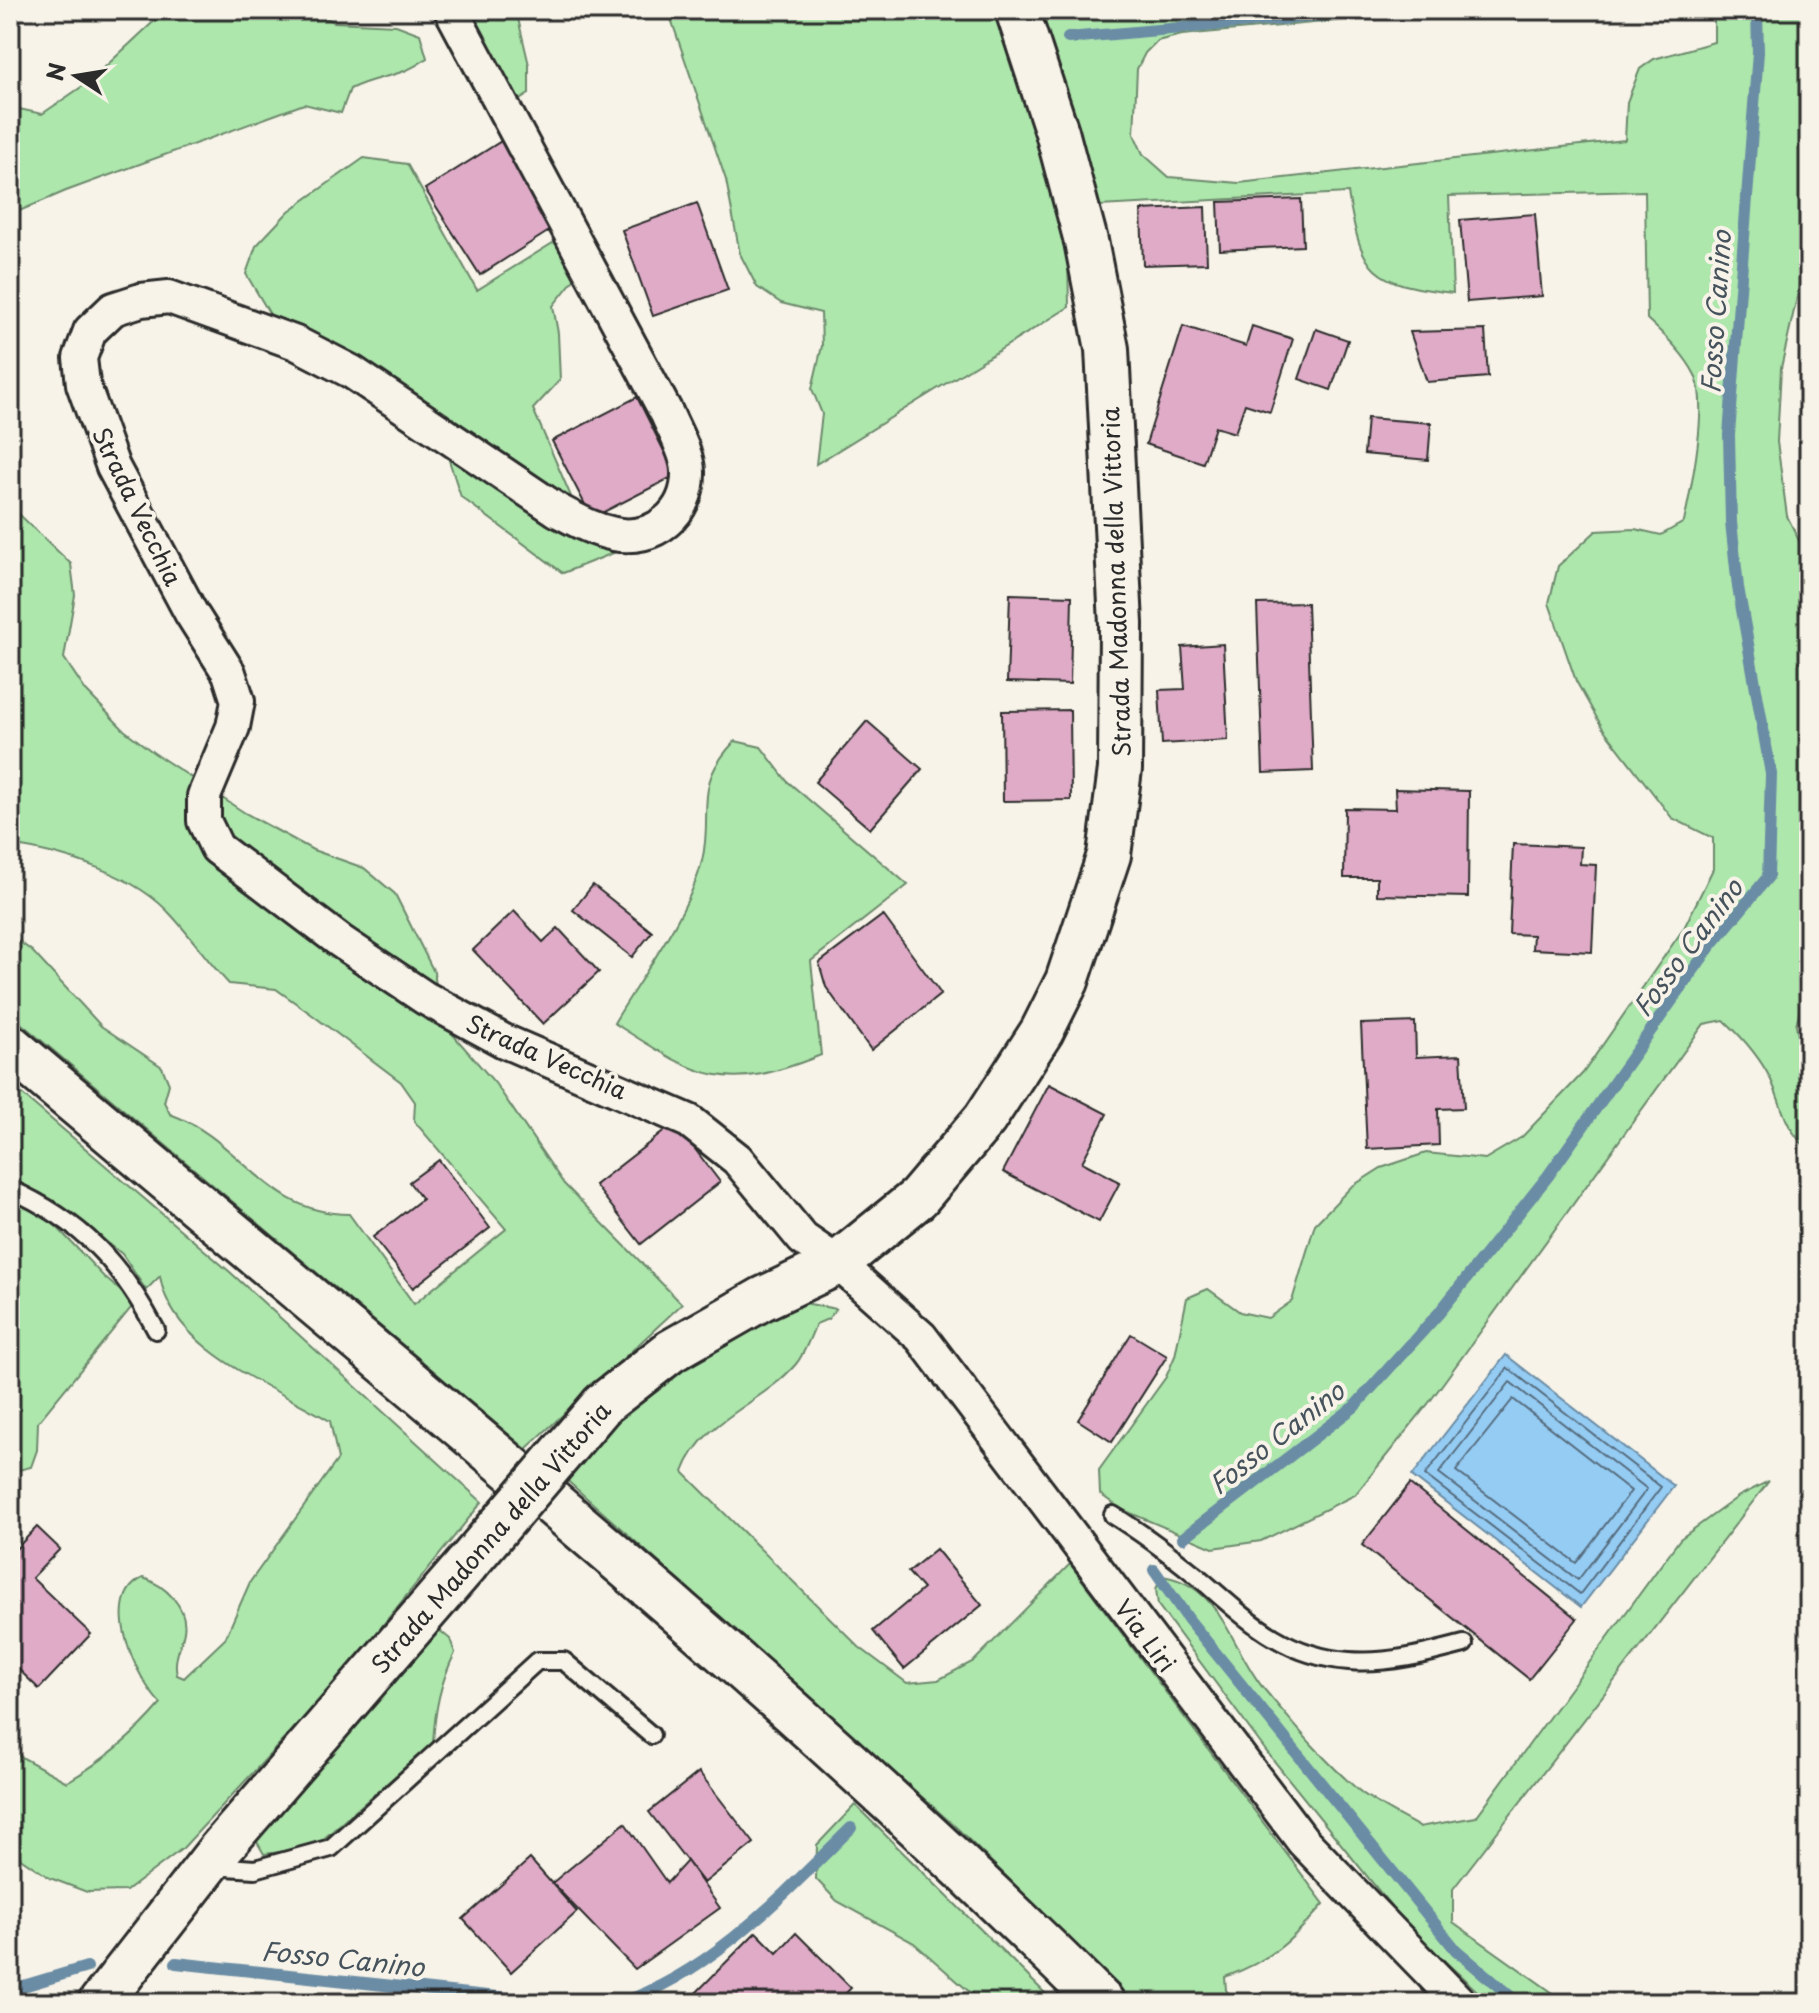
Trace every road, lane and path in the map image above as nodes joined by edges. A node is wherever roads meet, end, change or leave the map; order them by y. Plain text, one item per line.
1 (451, 10) edge
2 (1017, 10) edge
3 (10, 1047) edge
4 (10, 1189) edge
5 (838, 1263) junction
6 (156, 1330) dead end
7 (1113, 1515) dead end
8 (1464, 1644) dead end
9 (651, 1735) dead end
10 (207, 1866) junction
11 (100, 2003) edge
12 (1102, 2003) edge
13 (1460, 2003) edge

1 - 5 street, Strada Vecchia
2 - 5 street, Strada Madonna della Vittoria
3 - 12 highway
4 - 6 lane
5 - 10 street, Strada Madonna della Vittoria, bridge
5 - 13 street, Via Liri
7 - 8 lane
9 - 10 lane
10 - 11 street, Strada Madonna della Vittoria

